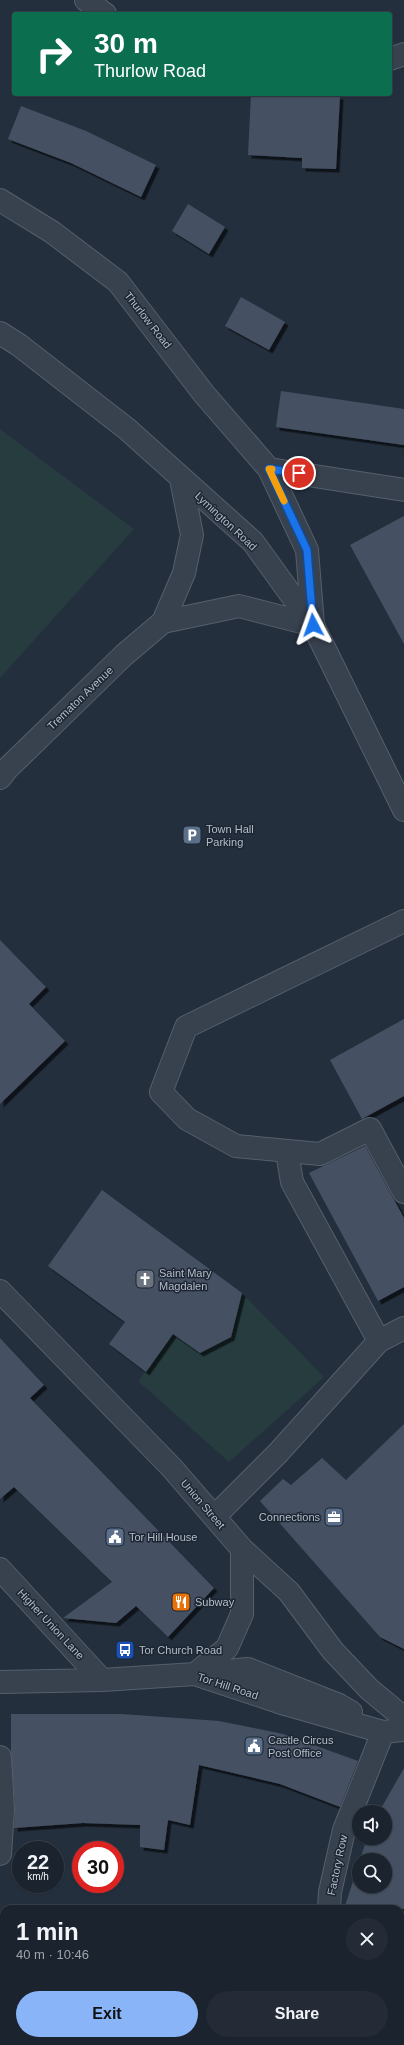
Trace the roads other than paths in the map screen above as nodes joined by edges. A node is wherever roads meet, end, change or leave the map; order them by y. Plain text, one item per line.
1 (86, 0) edge
2 (102, 12) edge
3 (404, 54) edge
4 (392, 58) edge
5 (0, 200) edge
6 (0, 333) edge
7 (269, 469) junction
8 (181, 479) junction
9 (404, 490) edge
10 (163, 622) junction
11 (313, 625) junction
12 (0, 778) edge
13 (404, 810) edge
14 (404, 921) edge
15 (287, 1152) junction
16 (404, 1192) edge
17 (0, 1291) edge
18 (404, 1328) edge
19 (379, 1341) junction
20 (215, 1516) junction
21 (242, 1549) junction
22 (0, 1569) edge
23 (195, 1674) junction
24 (102, 1680) junction
25 (0, 1682) edge
26 (404, 1718) edge
27 (394, 1731) edge
28 (404, 1742) edge
29 (0, 1757) edge
30 (0, 1854) edge
31 (329, 1905) edge

1 - 2 street
3 - 4 street
5 - 7 street, Thurlow Road
6 - 8 street, Lymington Road
7 - 9 street
7 - 11 street, Thurlow Road
8 - 10 street, Trematon Avenue
8 - 11 street, Lymington Road
10 - 11 street, Trematon Avenue
10 - 12 street, Trematon Avenue
11 - 13 street, Lymington Road
14 - 15 street
15 - 16 street
15 - 19 street
17 - 20 street, Union Street
18 - 19 street
19 - 20 street
20 - 21 street, Union Street
21 - 23 street
21 - 26 street, Union Street
22 - 24 street, Higher Union Lane
23 - 24 street, Tor Hill Road
23 - 27 street, Tor Hill Road
24 - 25 street, Tor Hill Road
27 - 28 street, Tor Hill Road
27 - 31 street, Factory Row
29 - 30 street

